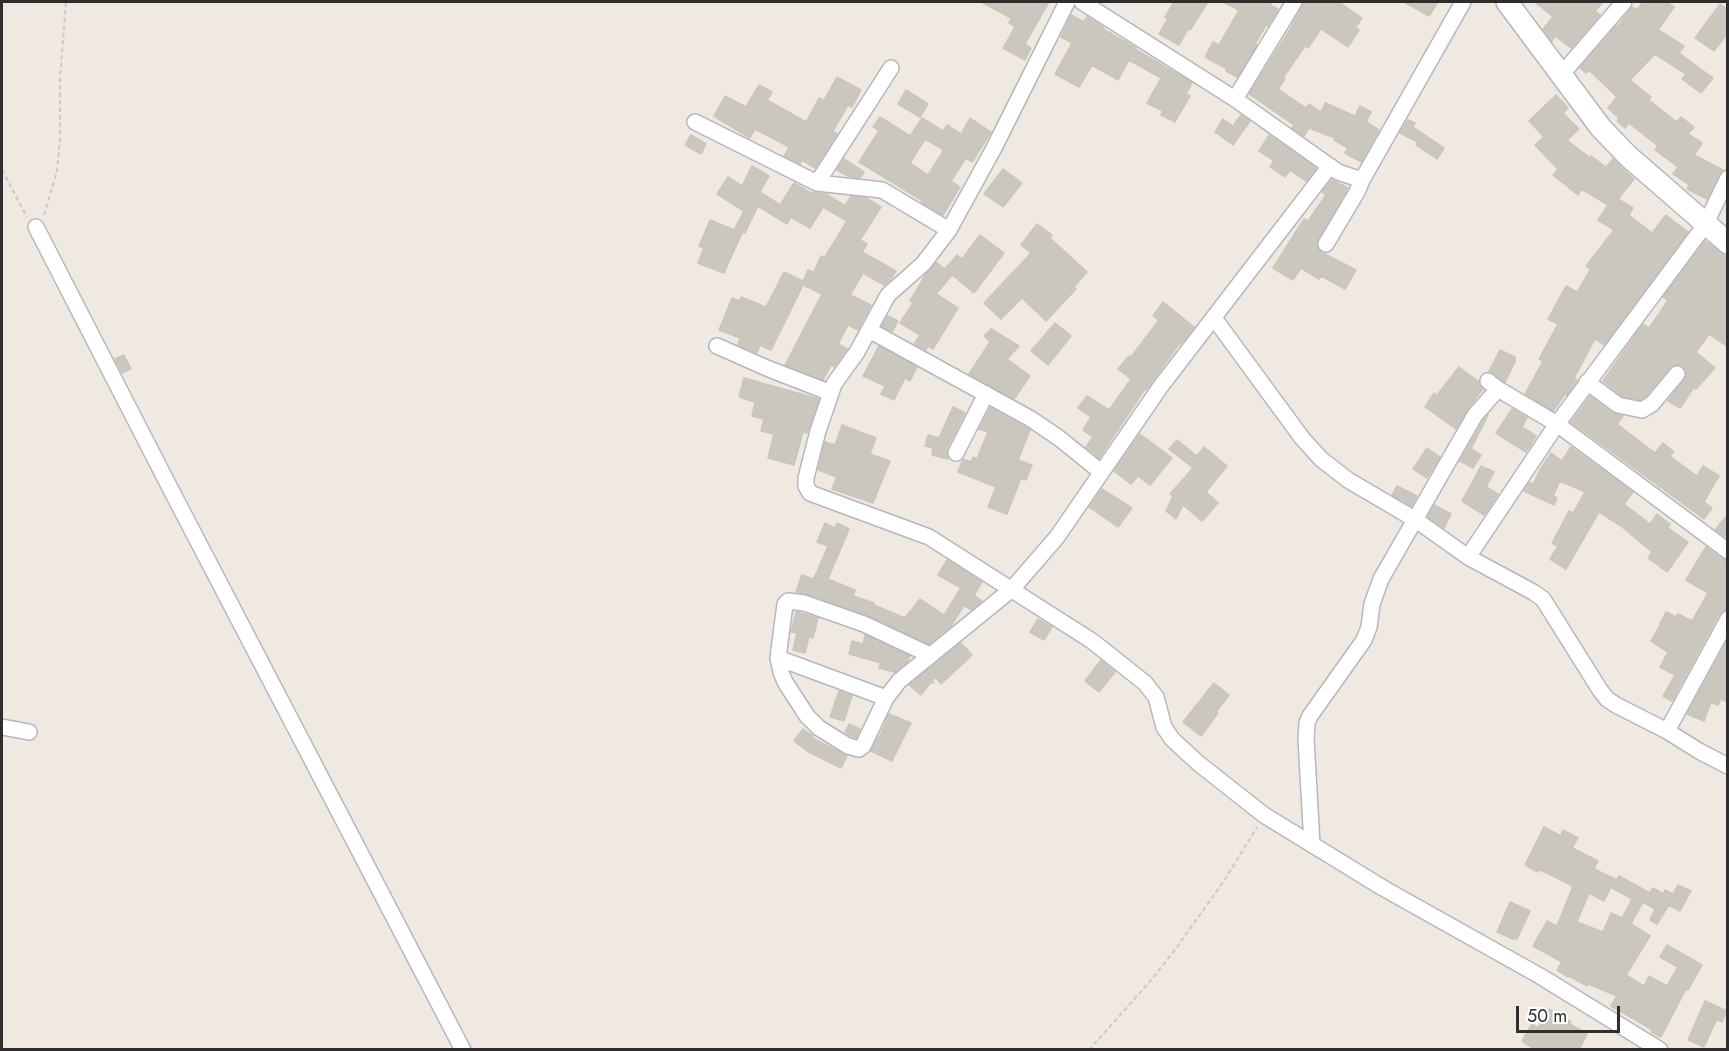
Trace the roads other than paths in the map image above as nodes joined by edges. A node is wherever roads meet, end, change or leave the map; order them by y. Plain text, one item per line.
1 (1067, 2) edge
2 (1082, 2) edge
3 (1294, 2) edge
4 (1463, 2) edge
5 (1507, 2) edge
6 (1624, 2) edge
7 (891, 68) dead end
8 (1561, 75) junction
9 (1235, 99) junction
10 (695, 122) dead end
11 (1330, 166) junction
12 (1728, 178) edge
13 (1362, 180) junction
14 (818, 183) junction
15 (1705, 225) junction
16 (36, 227) road end
17 (949, 230) junction
18 (1728, 243) edge
19 (1326, 244) dead end
20 (1214, 318) junction
21 (869, 330) junction
22 (717, 346) dead end
23 (1677, 374) dead end
24 (1587, 382) junction
25 (831, 393) junction
26 (986, 394) junction
27 (1557, 424) junction
28 (956, 453) dead end
29 (1101, 472) junction
30 (1416, 520) junction
31 (1728, 551) edge
32 (1468, 556) junction
33 (1012, 589) junction
34 (1728, 619) edge
35 (930, 655) junction
36 (778, 658) junction
37 (886, 698) junction
38 (2, 727) edge
39 (1667, 731) junction
40 (29, 732) dead end
41 (1728, 766) edge
42 (1312, 844) junction
43 (1639, 1045) edge
44 (463, 1050) edge
45 (1660, 1050) edge

1 - 17 street
2 - 9 street
3 - 9 street
4 - 13 street
5 - 8 street
6 - 8 street
7 - 14 street
8 - 15 street
9 - 11 street
10 - 14 street
11 - 13 street
11 - 20 street
12 - 15 street
13 - 19 street
14 - 17 street
15 - 18 street
15 - 24 street
16 - 44 street
17 - 21 street
20 - 29 street
20 - 30 street
21 - 25 street
21 - 26 street
22 - 25 street
23 - 24 street
24 - 27 street
25 - 33 street
26 - 28 street
26 - 29 street
27 - 30 street
27 - 31 street
27 - 32 street
29 - 33 street
30 - 32 street
30 - 42 street
32 - 39 street
33 - 35 street
33 - 42 street
34 - 39 street
35 - 36 street
35 - 37 street
36 - 37 street
36 - 37 street
38 - 40 street
39 - 41 street
42 - 43 street
43 - 45 street

